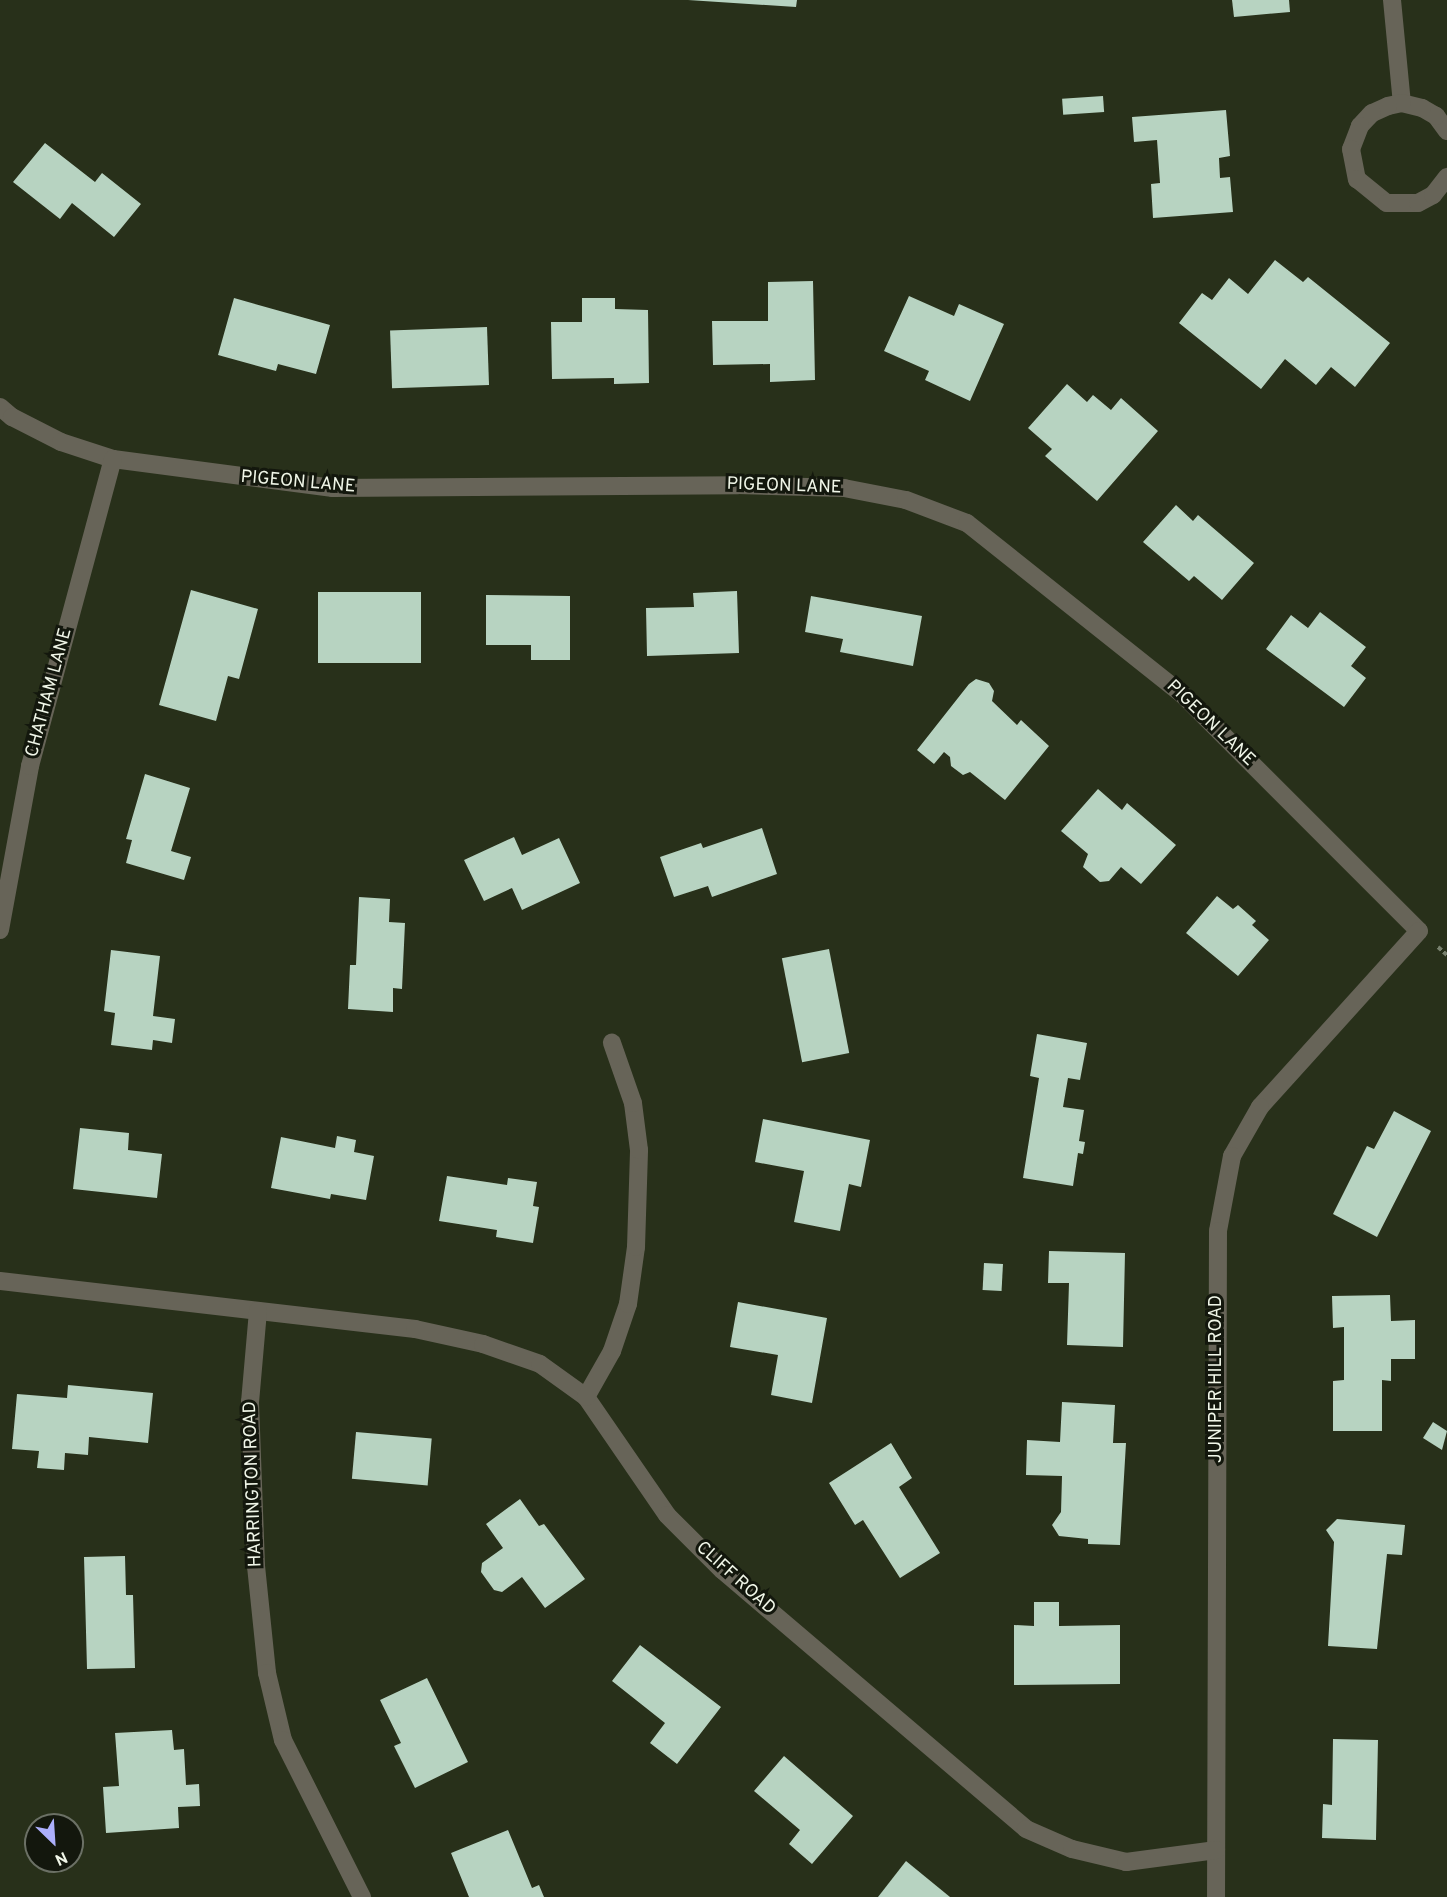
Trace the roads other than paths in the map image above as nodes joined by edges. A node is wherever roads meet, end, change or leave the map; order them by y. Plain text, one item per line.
1 (1392, 0) edge
2 (1402, 103) junction
3 (1447, 130) edge
4 (1447, 177) edge
5 (0, 407) edge
6 (113, 459) junction
7 (0, 930) edge
8 (1419, 931) joint
9 (612, 1043) dead end
10 (0, 1281) edge
11 (258, 1311) junction
12 (586, 1397) junction
13 (1216, 1850) junction
14 (362, 1897) edge
15 (1215, 1897) edge

1 - 2 street
2 - 3 street
2 - 4 street
5 - 6 street, PIGEON LANE
6 - 7 street, CHATHAM LANE
6 - 8 street, PIGEON LANE
8 - 13 street, JUNIPER HILL ROAD
9 - 12 street
10 - 11 street
11 - 12 street, CLIFF ROAD
11 - 14 street, HARRINGTON ROAD
12 - 13 street, CLIFF ROAD
13 - 15 street, JUNIPER HILL ROAD

